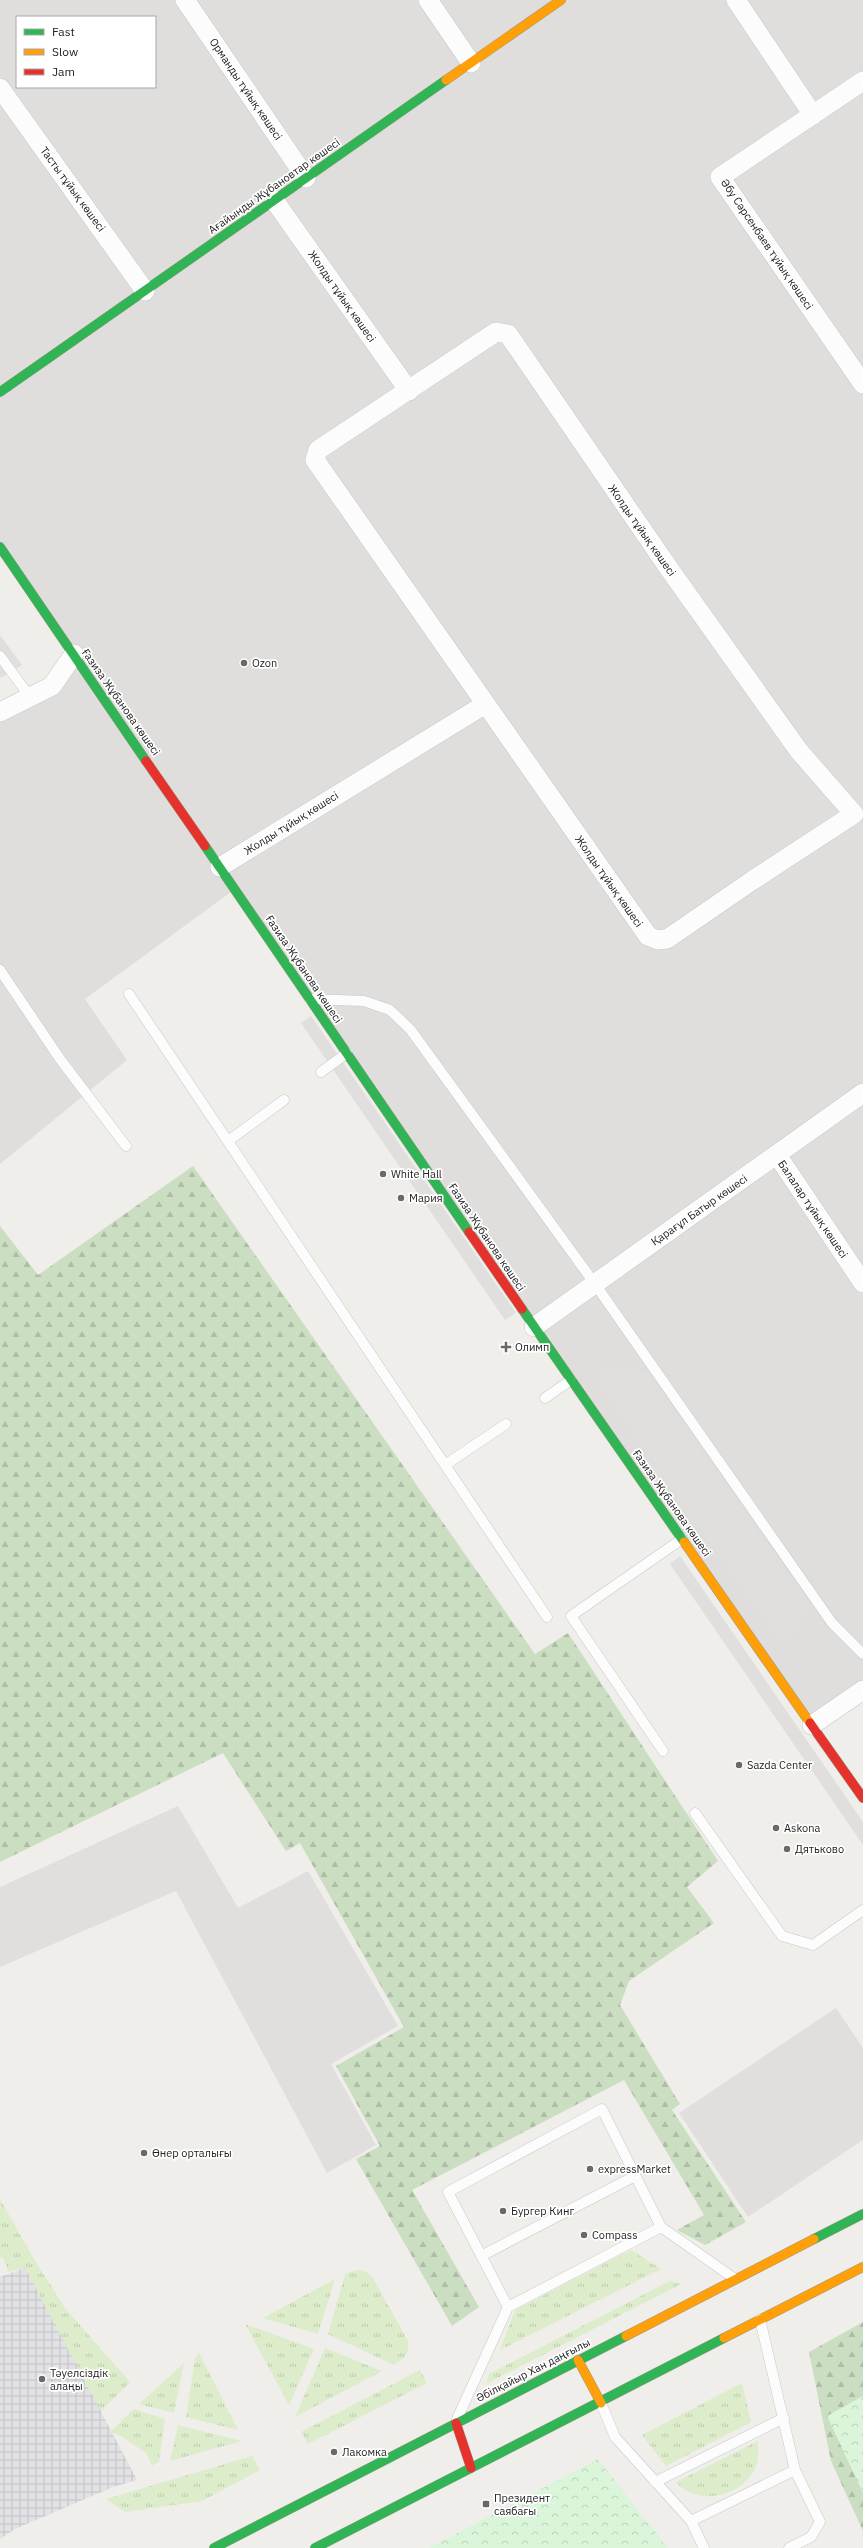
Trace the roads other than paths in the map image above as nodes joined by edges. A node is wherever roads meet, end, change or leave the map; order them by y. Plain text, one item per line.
1 (185, 0) edge
2 (428, 0) edge
3 (561, 0) edge
4 (736, 0) edge
5 (471, 63) junction
6 (863, 81) edge
7 (0, 88) edge
8 (813, 115) junction
9 (306, 178) junction
10 (274, 200) junction
11 (145, 291) junction
12 (863, 384) edge
13 (409, 391) junction
14 (0, 392) edge
15 (0, 547) edge
16 (74, 654) junction
17 (0, 656) edge
18 (30, 697) junction
19 (484, 705) junction
20 (0, 712) edge
21 (859, 814) edge
22 (220, 867) junction
23 (0, 970) edge
24 (129, 994) dead end
25 (310, 998) junction
26 (347, 1053) junction
27 (321, 1072) dead end
28 (863, 1093) edge
29 (284, 1100) dead end
30 (228, 1141) junction
31 (126, 1146) dead end
32 (777, 1155) junction
33 (863, 1283) edge
34 (595, 1284) junction
35 (534, 1327) junction
36 (571, 1380) junction
37 (545, 1398) dead end
38 (506, 1424) dead end
39 (445, 1465) junction
40 (682, 1539) junction
41 (547, 1616) dead end
42 (863, 1654) edge
43 (863, 1690) edge
44 (812, 1725) junction
45 (663, 1751) dead end
46 (863, 1798) edge
47 (695, 1813) dead end
48 (863, 1910) edge
49 (635, 2176) junction
50 (863, 2214) edge
51 (661, 2227) junction
52 (481, 2256) junction
53 (863, 2267) edge
54 (736, 2278) junction
55 (508, 2307) junction
56 (760, 2319) junction
57 (578, 2360) junction
58 (600, 2403) junction
59 (784, 2418) junction
60 (456, 2423) junction
61 (471, 2468) junction
62 (795, 2470) junction
63 (655, 2482) junction
64 (691, 2522) junction
65 (214, 2548) edge
66 (316, 2548) edge
67 (704, 2548) edge
68 (789, 2548) edge

1 - 9 street, Орманды тұйық көшесі
2 - 5 street
3 - 5 street, Ағайынды Жұбановтар көшесі
4 - 8 street
5 - 9 street, Ағайынды Жұбановтар көшесі
6 - 8 street, Әбу Сәрсенбаев тұйық көшесі
7 - 11 street, Тасты тұйық көшесі
8 - 12 street, Әбу Сәрсенбаев тұйық көшесі
9 - 10 street, Ағайынды Жұбановтар көшесі
10 - 11 street, Ағайынды Жұбановтар көшесі
10 - 13 street, Жолды тұйық көшесі
11 - 14 street, Ағайынды Жұбановтар көшесі
13 - 19 street, Жолды тұйық көшесі
13 - 21 street, Жолды тұйық көшесі
15 - 16 street, Ғазиза Жұбанова көшесі
16 - 18 street
16 - 22 street, Ғазиза Жұбанова көшесі
17 - 18 lane
18 - 20 street
19 - 21 street, Жолды тұйық көшесі
19 - 22 street, Жолды тұйық көшесі
22 - 25 street, Ғазиза Жұбанова көшесі
23 - 31 lane
24 - 30 lane
25 - 26 street, Ғазиза Жұбанова көшесі
25 - 34 lane
26 - 27 lane
26 - 35 street, Ғазиза Жұбанова көшесі
28 - 32 street, Қарағұл Батыр көшесі
29 - 30 lane
30 - 39 lane
32 - 33 street, Балалар тұйық көшесі
32 - 34 street, Қарағұл Батыр көшесі
34 - 35 street, Қарағұл Батыр көшесі
34 - 42 lane
35 - 36 street, Ғазиза Жұбанова көшесі
36 - 37 lane
36 - 40 street, Ғазиза Жұбанова көшесі
38 - 39 lane
39 - 41 lane
40 - 44 street, Ғазиза Жұбанова көшесі
40 - 45 lane
43 - 44 street
44 - 46 street, Ғазиза Жұбанова көшесі
47 - 48 lane
49 - 51 lane
49 - 52 lane
49 - 52 lane
50 - 54 street, Әбілқайыр Хан даңғылы
51 - 54 lane
51 - 55 lane
52 - 55 lane
53 - 56 street
54 - 57 street, Әбілқайыр Хан даңғылы
55 - 60 lane
56 - 58 street
56 - 59 lane
57 - 58 street
57 - 60 street, Әбілқайыр Хан даңғылы
58 - 61 street
58 - 63 lane
59 - 62 lane
59 - 63 lane
60 - 61 street
60 - 65 street, Әбілқайыр Хан даңғылы
61 - 66 street
62 - 64 lane
62 - 68 lane
63 - 64 lane
64 - 67 lane

